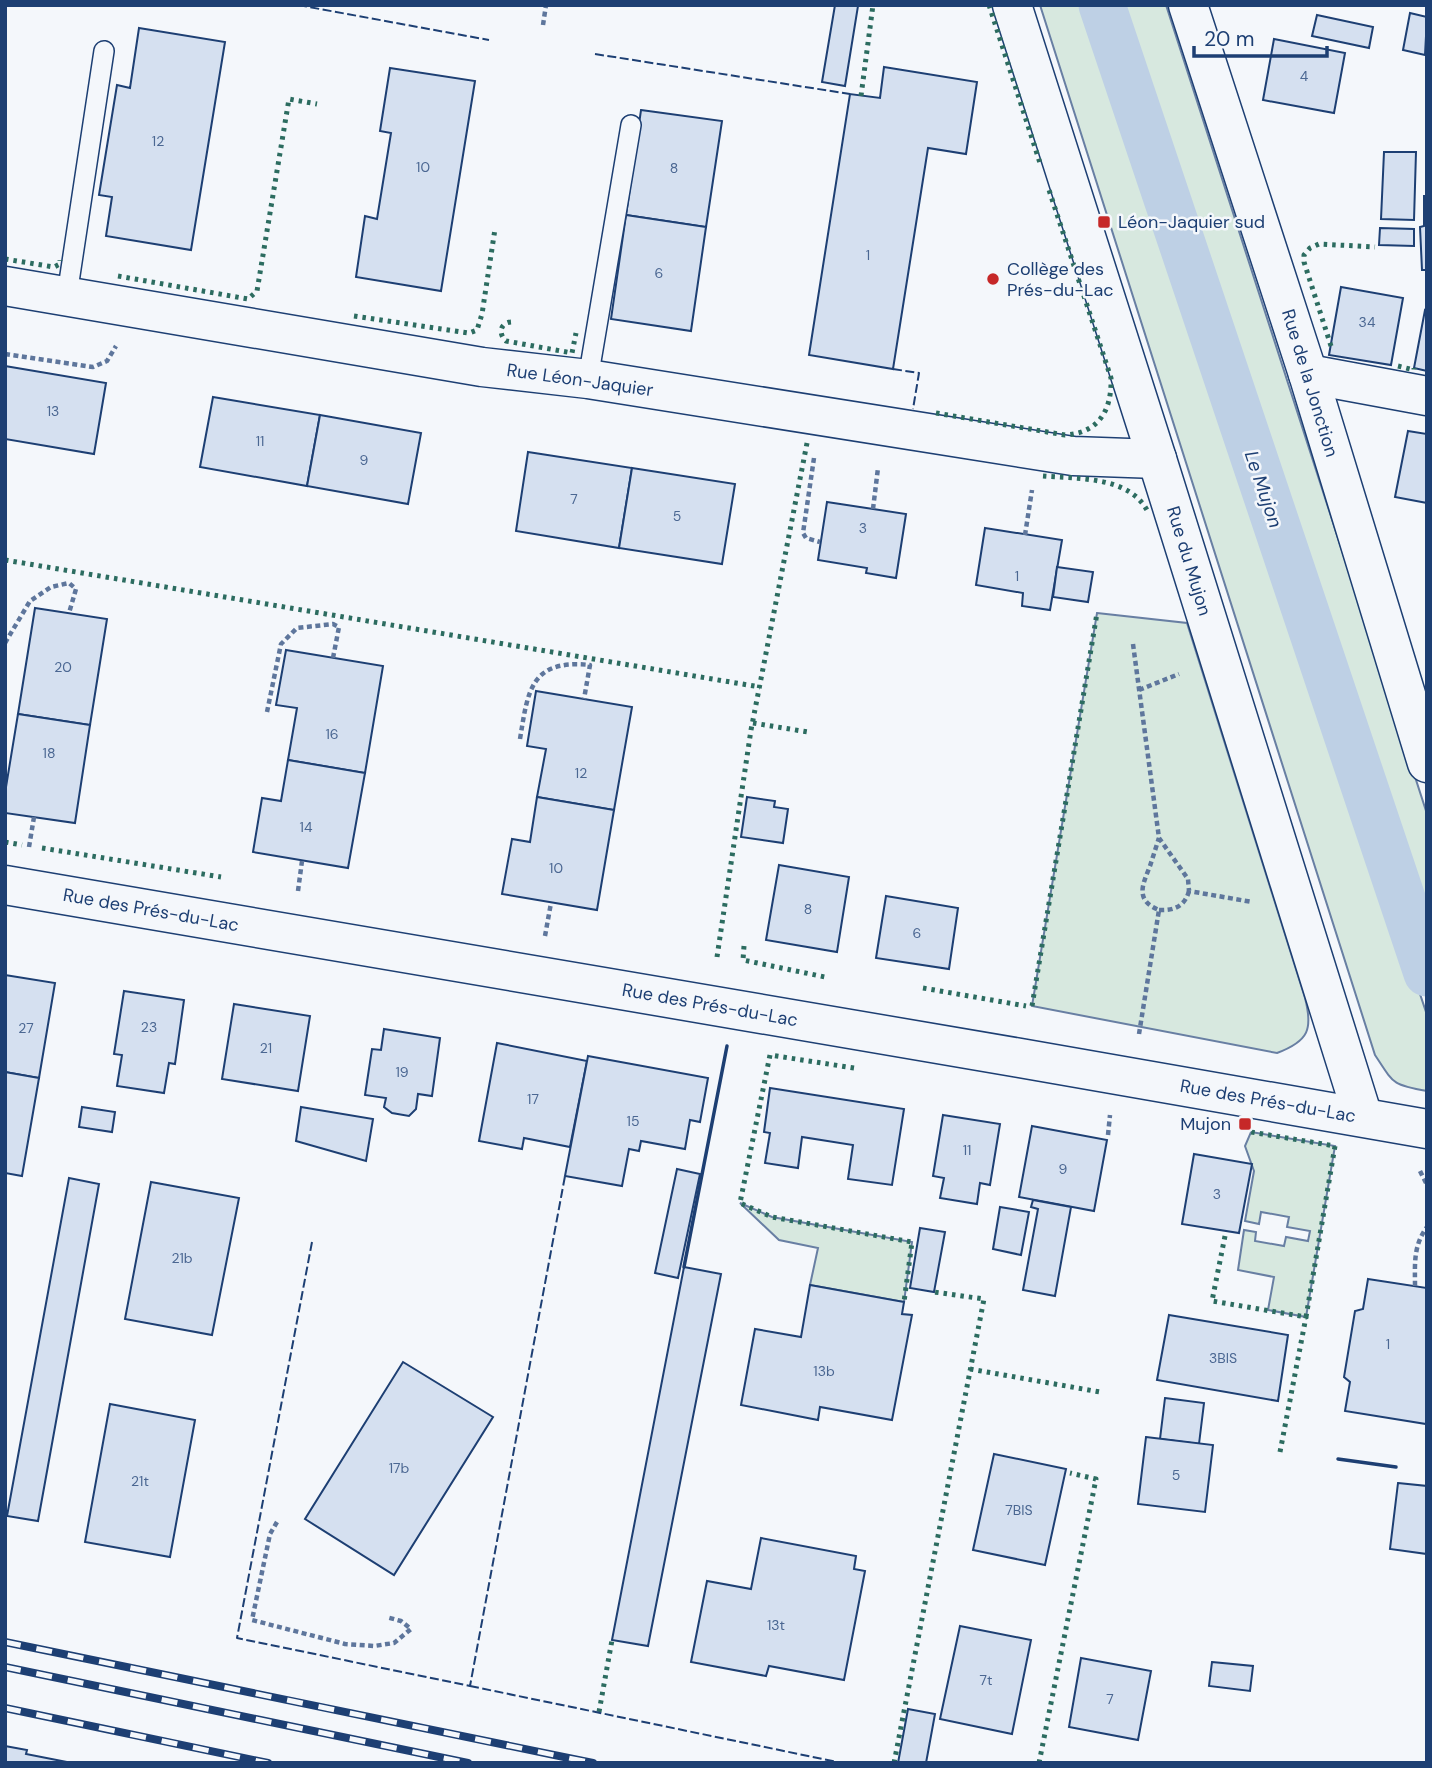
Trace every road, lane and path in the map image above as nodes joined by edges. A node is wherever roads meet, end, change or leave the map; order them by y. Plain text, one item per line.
1 (547, 5) edge
2 (1012, 5) edge
3 (1188, 5) edge
4 (543, 25) dead end
5 (104, 51) dead end
6 (631, 125) dead end
7 (5, 286) edge
8 (67, 295) junction
9 (131, 307) junction
10 (5, 354) edge
11 (1308, 374) junction
12 (588, 379) junction
13 (1427, 396) edge
14 (820, 415) junction
15 (1157, 459) junction
16 (820, 542) dead end
17 (69, 613) dead end
18 (5, 643) edge
19 (1133, 644) dead end
20 (334, 658) dead end
21 (584, 699) dead end
22 (267, 712) dead end
23 (520, 739) dead end
24 (1427, 763) edge
25 (34, 817) dead end
26 (1159, 838) junction
27 (28, 853) dead end
28 (302, 861) dead end
29 (5, 885) edge
30 (1189, 891) junction
31 (298, 895) dead end
32 (1254, 902) dead end
33 (551, 903) dead end
34 (1159, 910) junction
35 (545, 936) dead end
36 (1139, 1034) dead end
37 (1363, 1117) junction
38 (1420, 1127) edge
39 (1427, 1227) edge
40 (1415, 1286) dead end
41 (277, 1522) dead end
42 (386, 1617) dead end

1 - 4 path
2 - 15 street, Rue du Mujon
3 - 11 street, Rue de la Jonction
5 - 8 lane
6 - 12 lane
7 - 8 street, Rue Léon-Jaquier
8 - 9 street, Rue Léon-Jaquier
9 - 10 path
9 - 12 street, Rue Léon-Jaquier
11 - 13 street
11 - 24 street, Rue de la Jonction
12 - 14 street, Rue Léon-Jaquier
14 - 15 street, Rue Léon-Jaquier
14 - 16 path
15 - 37 street, Rue du Mujon
17 - 18 path
19 - 26 path
20 - 22 path
21 - 23 path
25 - 27 path
26 - 30 path
26 - 34 path
28 - 31 path
29 - 37 street, Rue des Prés-du-Lac
30 - 32 path
30 - 34 path
33 - 35 path
34 - 36 path
37 - 38 street, Rue des Prés-du-Lac
39 - 40 path
41 - 42 path

